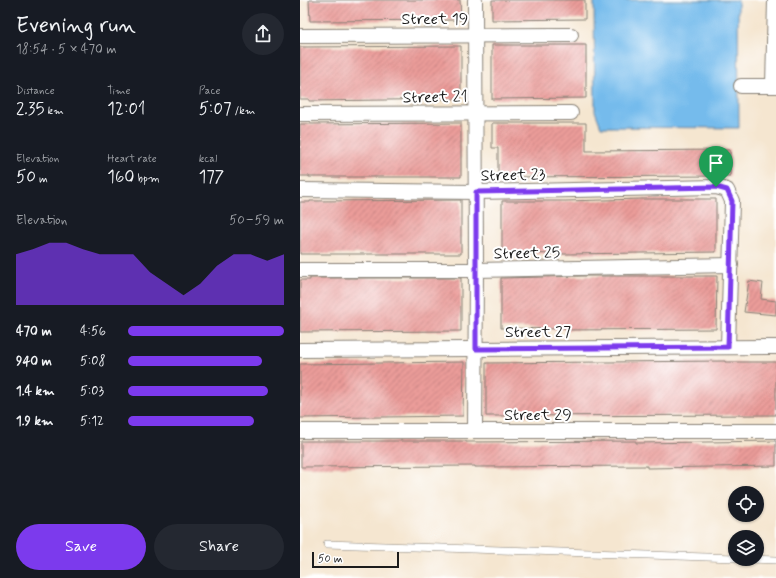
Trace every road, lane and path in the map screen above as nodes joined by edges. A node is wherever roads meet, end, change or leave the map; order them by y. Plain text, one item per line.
1 (475, 0) edge
2 (775, 0) edge
3 (475, 35) junction
4 (571, 35) dead end
5 (300, 36) edge
6 (741, 86) dead end
7 (774, 86) edge
8 (476, 112) junction
9 (571, 113) dead end
10 (300, 114) edge
11 (300, 190) edge
12 (476, 192) junction
13 (731, 265) junction
14 (300, 270) edge
15 (476, 270) junction
16 (728, 347) junction
17 (776, 347) edge
18 (476, 349) junction
19 (300, 350) edge
20 (300, 431) edge
21 (475, 431) junction
22 (776, 431) edge
23 (327, 544) dead end
24 (728, 558) edge
25 (764, 560) edge
26 (776, 560) edge

1 - 3 street
2 - 7 street
3 - 4 street, Street 19
3 - 5 street, Street 19
3 - 8 street
6 - 7 street
8 - 9 street, Street 21
8 - 10 street, Street 21
8 - 12 street
11 - 12 street, Street 23
12 - 13 street, Street 23
12 - 15 street
13 - 15 street, Street 25
13 - 16 street
14 - 15 street, Street 25
15 - 18 street
16 - 17 street, Street 27
16 - 18 street, Street 27
18 - 19 street, Street 27
18 - 21 street
20 - 21 street, Street 29
21 - 22 street, Street 29
23 - 24 lane
25 - 26 lane

